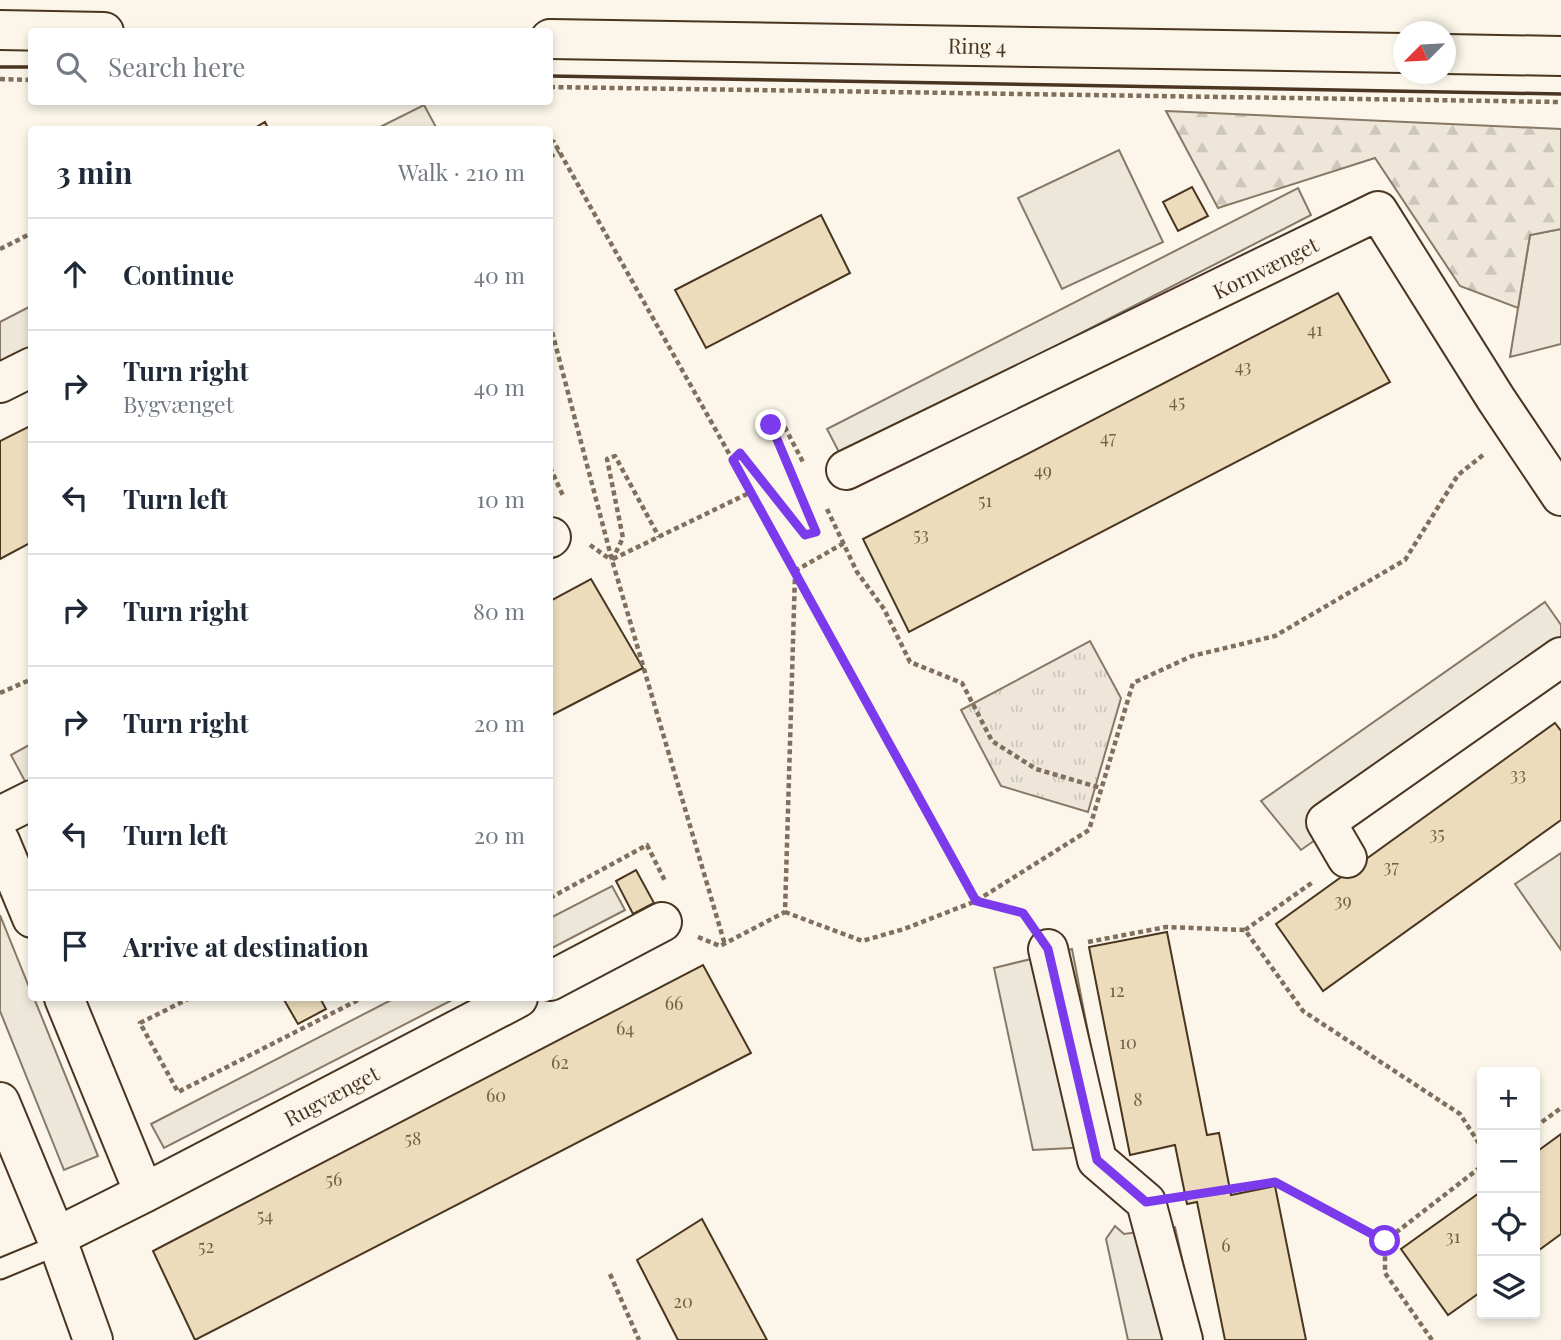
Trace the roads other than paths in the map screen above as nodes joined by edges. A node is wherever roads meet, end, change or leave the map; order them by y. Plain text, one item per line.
1 (0, 30) edge
2 (28, 31) edge
3 (553, 38) edge
4 (1393, 53) edge
5 (1456, 54) edge
6 (1561, 56) edge
7 (28, 369) edge
8 (0, 383) edge
9 (828, 472) road end
10 (1561, 496) edge
11 (1561, 657) edge
12 (28, 802) edge
13 (0, 816) edge
14 (0, 841) edge
15 (1347, 858) dead end
16 (666, 906) road end
17 (28, 908) edge
18 (1048, 949) road end
19 (553, 979) edge
20 (65, 1001) edge
21 (512, 1001) edge
22 (0, 1102) edge
23 (144, 1194) junction
24 (57, 1241) junction
25 (0, 1269) edge
26 (93, 1340) edge
27 (1183, 1340) edge

1 - 2 street
3 - 4 street, Ring 4
5 - 6 street
7 - 8 street
9 - 10 street, Kornvænget
11 - 15 street
12 - 13 street
14 - 17 street
16 - 19 street
18 - 27 street
20 - 23 street
21 - 23 street, Rugvænget
22 - 24 street
23 - 24 street, Rugvænget
24 - 25 lane
24 - 26 street

